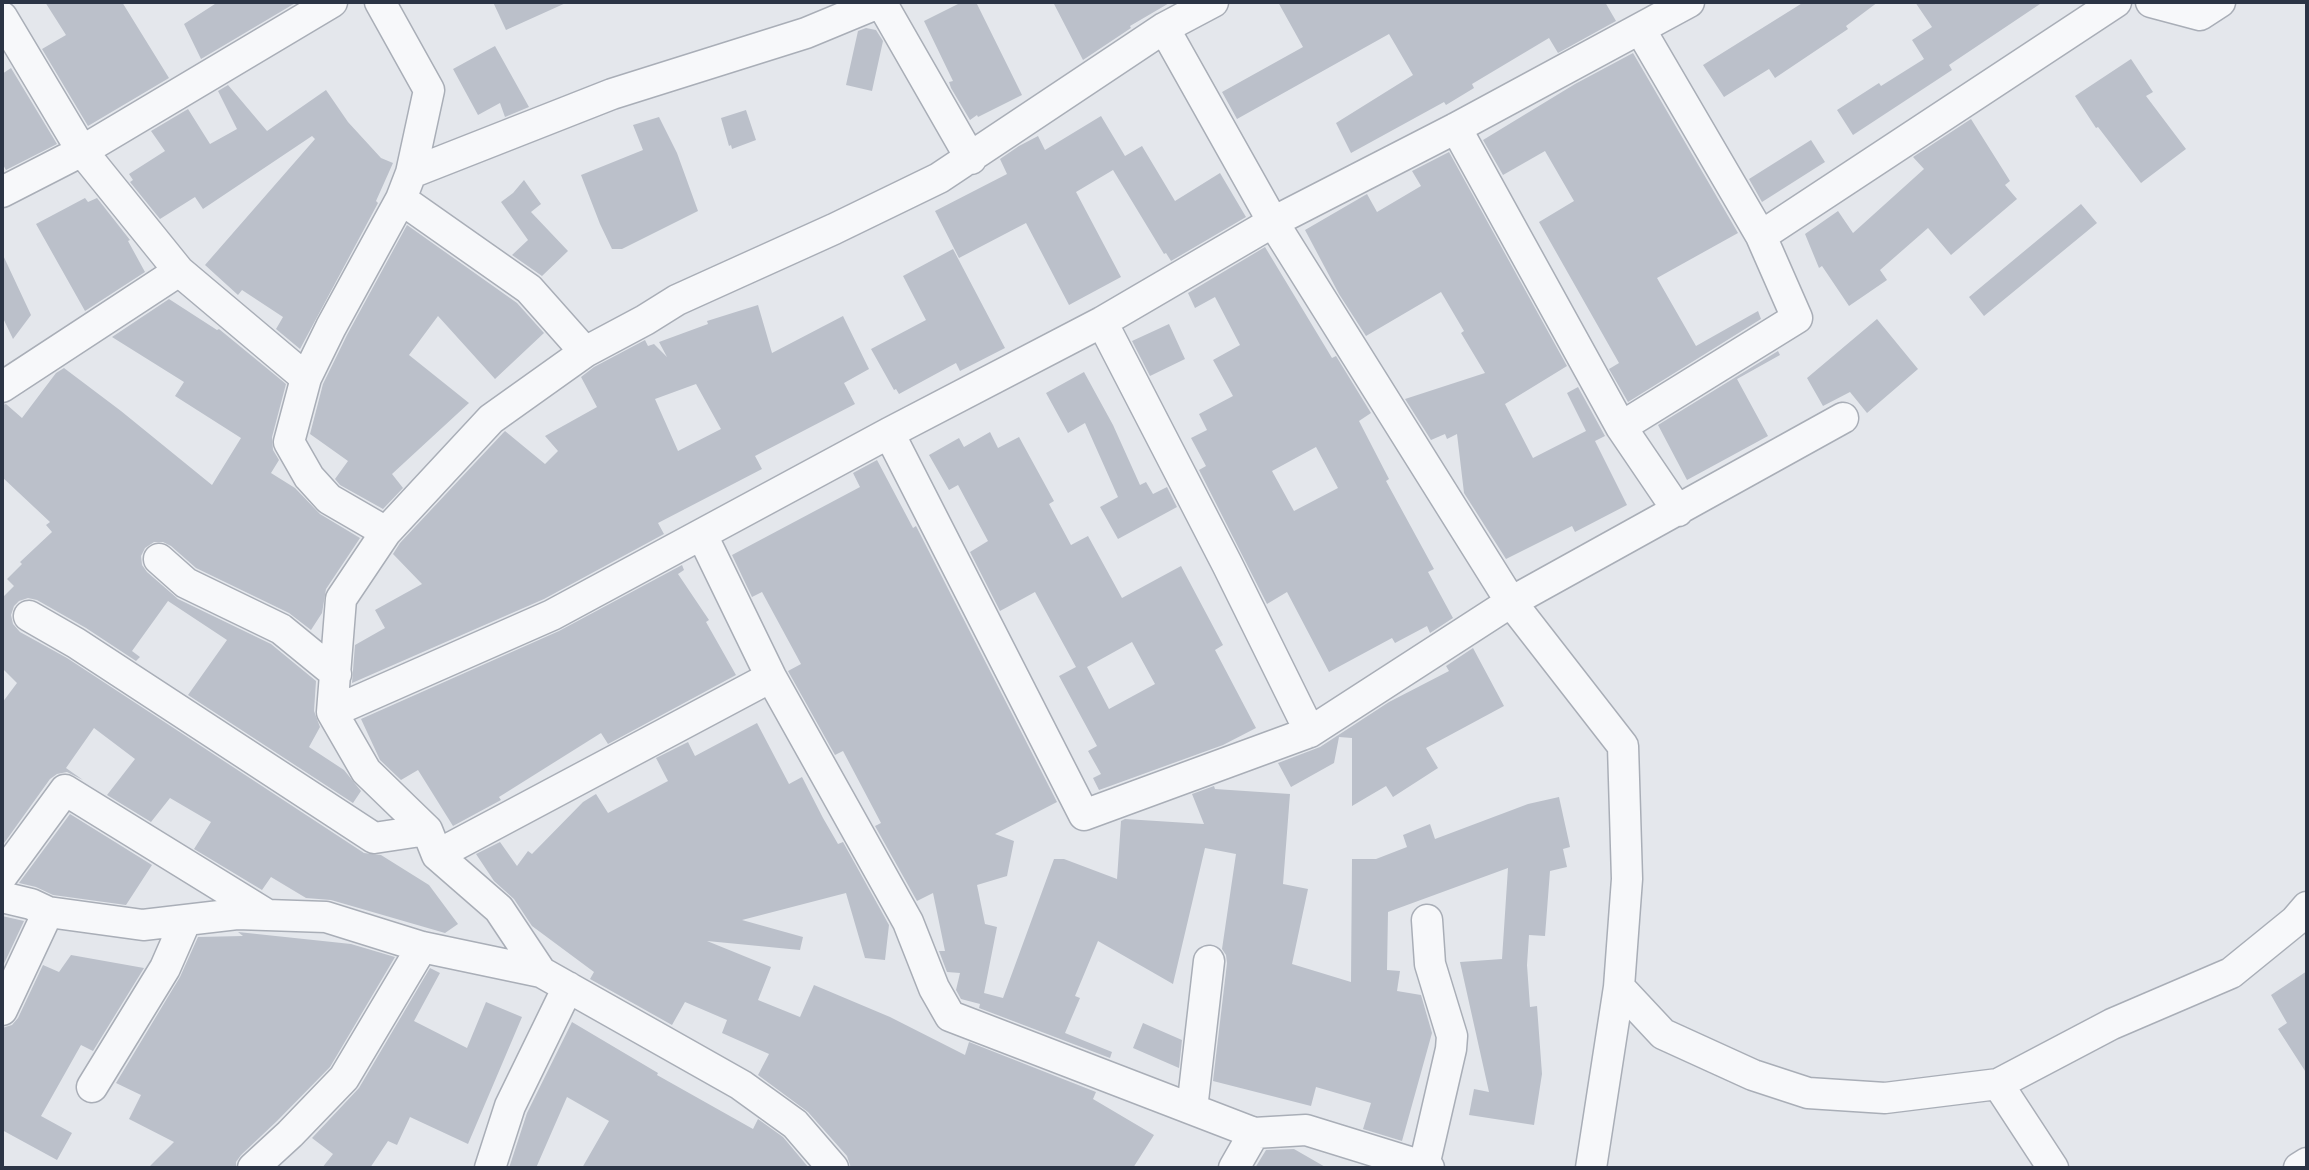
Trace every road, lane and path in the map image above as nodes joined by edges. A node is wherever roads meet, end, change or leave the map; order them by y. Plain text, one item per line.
1 (332, 2) edge
2 (380, 2) edge
3 (881, 2) edge
4 (1213, 2) edge
5 (1689, 2) edge
6 (2116, 2) edge
7 (2151, 2) edge
8 (2220, 2) edge
9 (2, 17) edge
10 (1164, 28) junction
11 (1640, 29) junction
12 (1456, 128) junction
13 (82, 151) junction
14 (971, 159) junction
15 (406, 186) junction
16 (2, 192) edge
17 (1273, 222) junction
18 (1761, 236) junction
19 (179, 271) junction
20 (1102, 322) junction
21 (585, 352) junction
22 (306, 378) junction
23 (2, 387) edge
24 (1843, 418) dead end
25 (1621, 427) junction
26 (889, 433) junction
27 (1678, 511) junction
28 (386, 532) junction
29 (702, 535) junction
30 (159, 559) dead end
31 (1511, 602) junction
32 (29, 616) dead end
33 (336, 674) junction
34 (771, 677) junction
35 (332, 712) junction
36 (1310, 732) junction
37 (432, 842) junction
38 (2, 876) edge
39 (2, 897) edge
40 (2307, 907) edge
41 (48, 912) junction
42 (268, 915) junction
43 (186, 920) junction
44 (1427, 920) dead end
45 (422, 947) junction
46 (1209, 961) dead end
47 (541, 972) junction
48 (568, 987) junction
49 (1619, 987) junction
50 (2, 1010) edge
51 (1998, 1084) junction
52 (92, 1087) dead end
53 (1192, 1109) junction
54 (1254, 1133) junction
55 (2307, 1163) edge
56 (1426, 1167) edge
57 (253, 1168) edge
58 (490, 1168) edge
59 (833, 1168) edge
60 (1234, 1168) edge
61 (1591, 1168) edge
62 (2053, 1168) edge
63 (2299, 1168) edge

1 - 13 street
2 - 15 street
3 - 14 street
3 - 15 street
4 - 10 street
5 - 11 street
6 - 18 street
7 - 8 street
9 - 13 street
10 - 14 street
10 - 17 street
11 - 12 street
11 - 18 street
12 - 17 street
12 - 25 street
13 - 16 street
13 - 19 street
14 - 21 street
15 - 21 street
15 - 22 street
17 - 20 street
17 - 31 street
18 - 25 street
19 - 22 street
19 - 23 street
20 - 26 street
20 - 36 street
21 - 28 street
22 - 28 street
24 - 27 street
25 - 27 street
26 - 29 street
26 - 36 street
27 - 31 street
28 - 33 street
29 - 34 street
29 - 35 street
30 - 33 street
31 - 36 street
31 - 49 street
32 - 37 street
33 - 35 street
34 - 37 street
34 - 53 street
35 - 37 street
37 - 47 street
38 - 42 street
39 - 41 street
40 - 51 street
41 - 43 street
41 - 50 street
42 - 43 street
42 - 45 street
43 - 52 street
44 - 56 street
45 - 47 street
45 - 57 street
46 - 53 street
47 - 48 street
48 - 58 street
48 - 59 street
49 - 51 street
49 - 61 street
51 - 62 street
53 - 54 street
54 - 56 street
54 - 60 street
55 - 63 street

